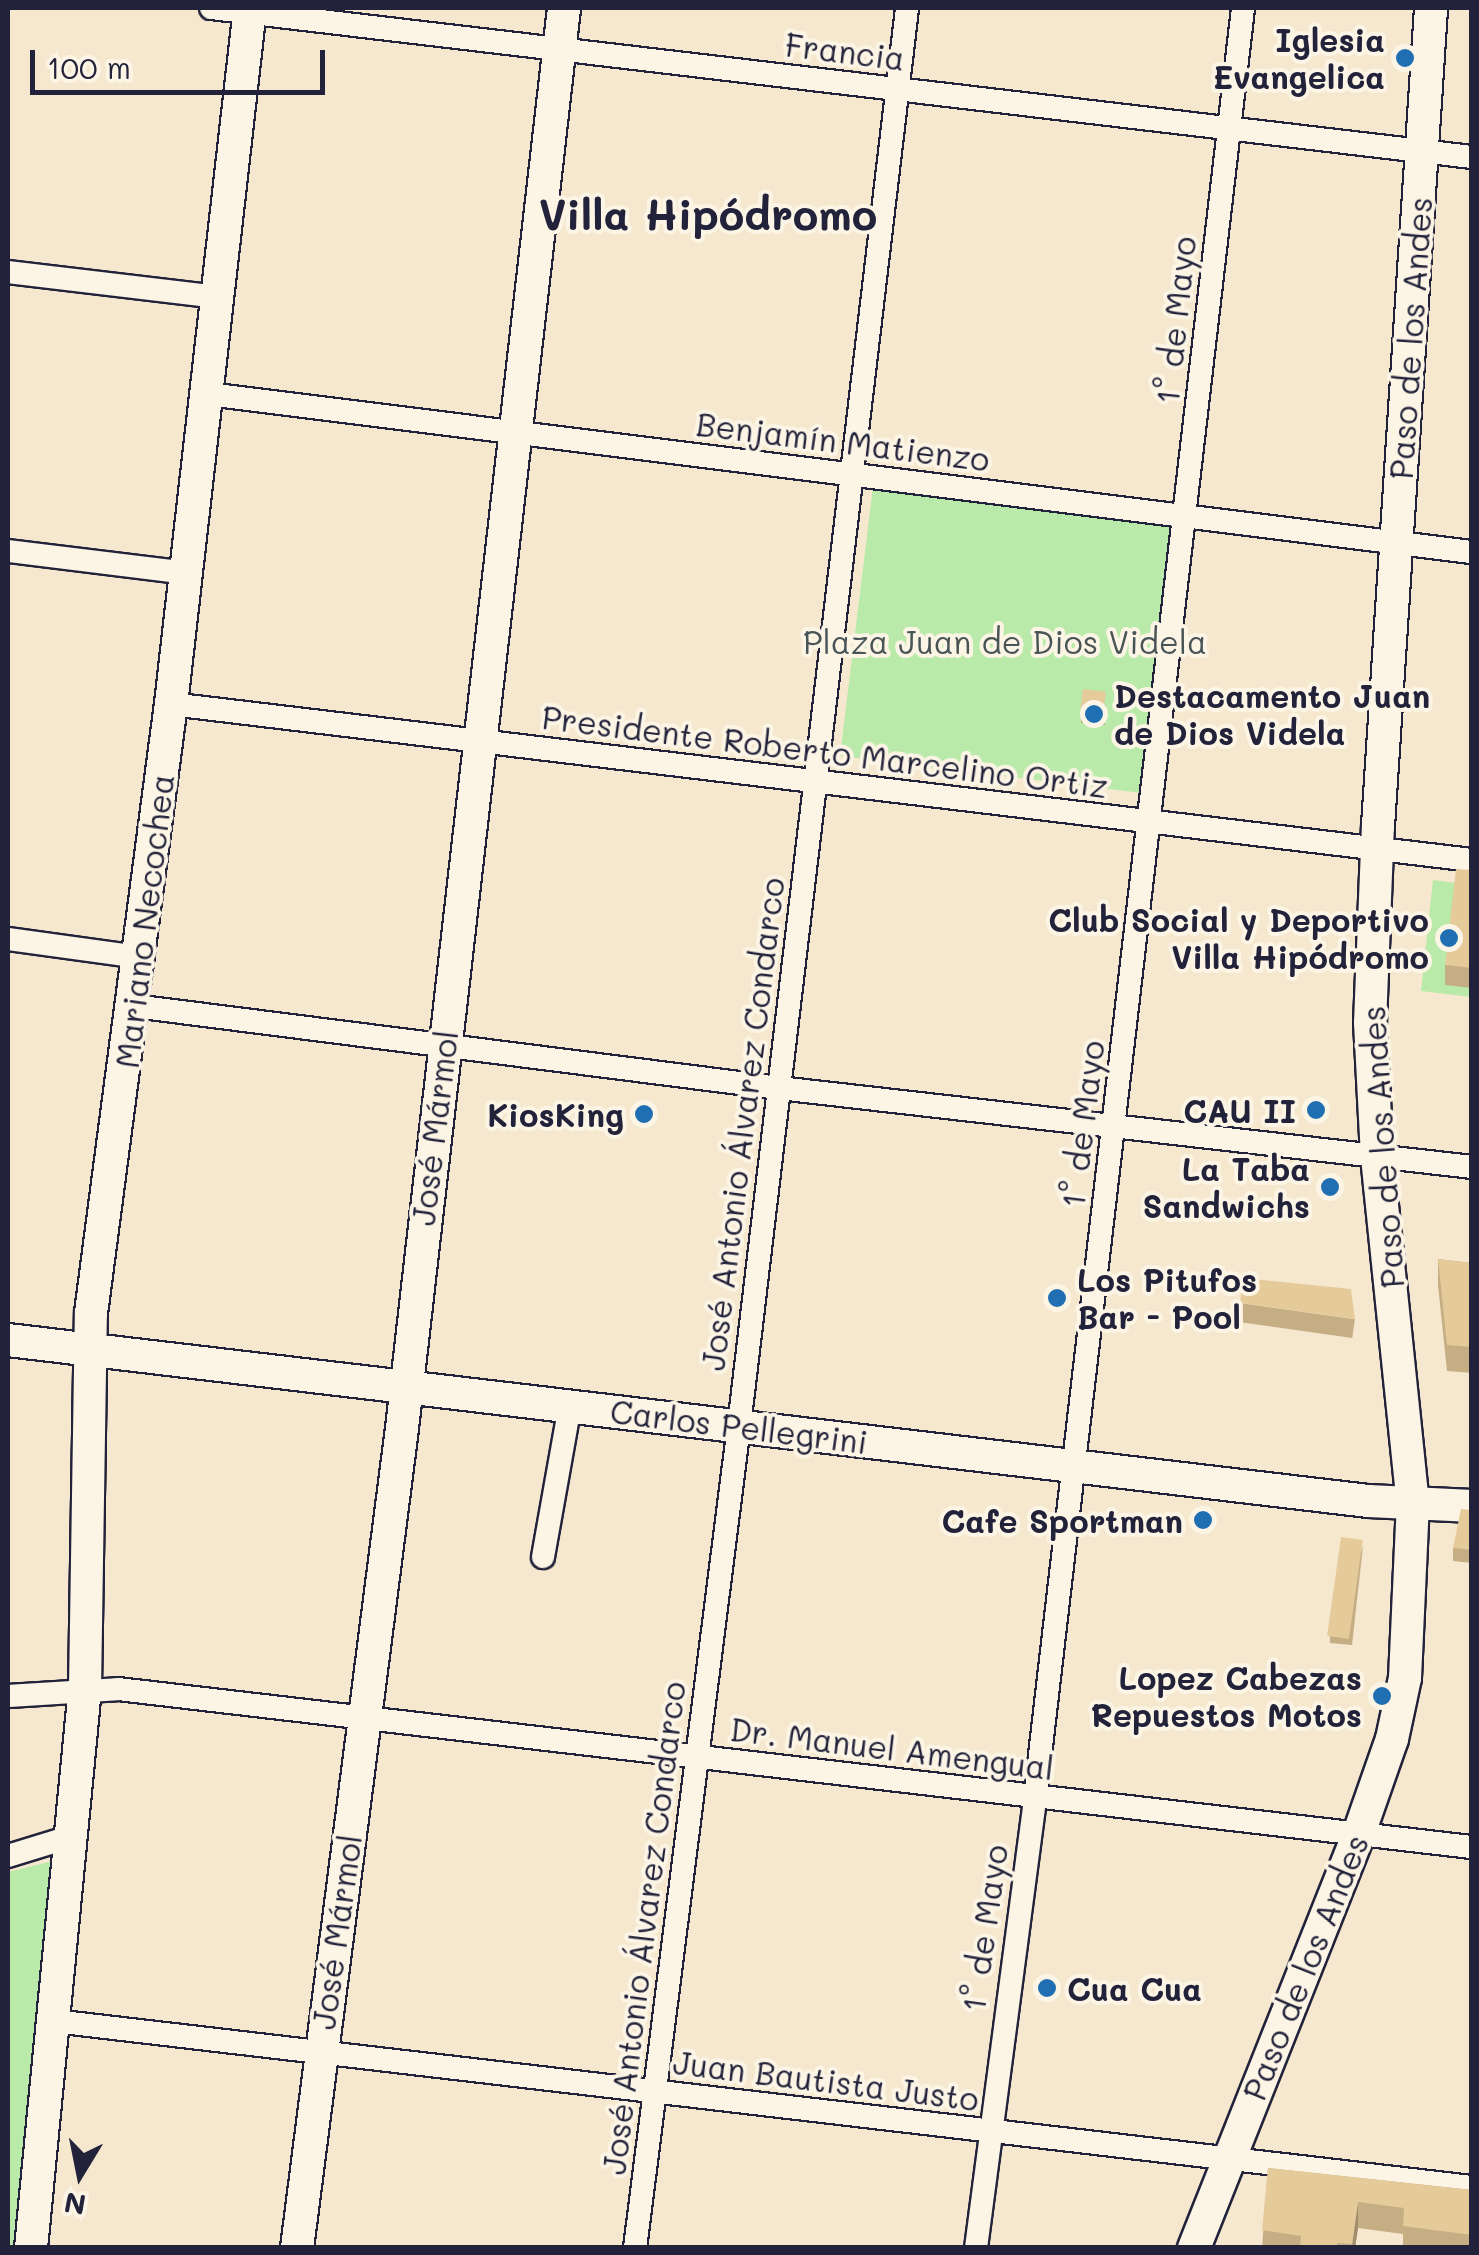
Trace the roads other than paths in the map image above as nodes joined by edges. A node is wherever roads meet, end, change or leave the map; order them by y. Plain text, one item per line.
1 (210, 8) edge
2 (564, 8) edge
3 (906, 8) edge
4 (1243, 8) edge
5 (1431, 8) edge
6 (250, 10) edge
7 (559, 49) junction
8 (897, 90) junction
9 (1228, 128) junction
10 (1423, 151) junction
11 (1472, 157) edge
12 (8, 272) edge
13 (218, 297) junction
14 (208, 394) junction
15 (515, 434) junction
16 (852, 476) junction
17 (1187, 516) junction
18 (1397, 544) junction
19 (8, 551) edge
20 (1472, 552) edge
21 (187, 573) junction
22 (171, 704) junction
23 (479, 742) junction
24 (816, 784) junction
25 (1150, 824) junction
26 (1378, 848) junction
27 (1472, 860) edge
28 (8, 939) edge
29 (140, 957) junction
30 (134, 1006) junction
31 (443, 1046) junction
32 (779, 1088) junction
33 (1114, 1128) junction
34 (1377, 1156) junction
35 (1472, 1167) edge
36 (8, 1340) edge
37 (90, 1350) junction
38 (404, 1386) junction
39 (570, 1406) junction
40 (739, 1426) junction
41 (1072, 1466) junction
42 (1413, 1504) junction
43 (1472, 1506) edge
44 (543, 1558) dead end
45 (84, 1688) junction
46 (8, 1696) edge
47 (364, 1719) junction
48 (697, 1758) junction
49 (1034, 1798) junction
50 (73, 1836) junction
51 (1358, 1836) junction
52 (1472, 1847) edge
53 (8, 1856) edge
54 (54, 2021) junction
55 (320, 2053) junction
56 (655, 2092) junction
57 (990, 2132) junction
58 (1229, 2160) junction
59 (1472, 2187) edge
60 (32, 2248) edge
61 (297, 2248) edge
62 (636, 2248) edge
63 (976, 2248) edge
64 (1194, 2248) edge

1 - 6 street, Francia
2 - 7 street, José Mármol
3 - 8 street, José Antonio Álvarez Condarco
4 - 9 street, 1° de Mayo
5 - 10 street, Paso de los Andes
6 - 7 street, Francia
6 - 13 street, Mariano Necochea
7 - 8 street, Francia
7 - 15 street, José Mármol
8 - 9 street, Francia
8 - 16 street, José Antonio Álvarez Condarco
9 - 10 street, Francia
9 - 17 street, 1° de Mayo
10 - 11 street, Francia
10 - 18 street, Paso de los Andes
12 - 13 street
13 - 14 street, Mariano Necochea
14 - 15 street, Benjamín Matienzo
14 - 21 street, Mariano Necochea
15 - 16 street, Benjamín Matienzo
15 - 23 street, José Mármol
16 - 17 street, Benjamín Matienzo
16 - 24 street, José Antonio Álvarez Condarco
17 - 18 street, Benjamín Matienzo
17 - 25 street, 1° de Mayo
18 - 20 street, Benjamín Matienzo
18 - 26 street, Paso de los Andes
19 - 21 street
21 - 22 street, Mariano Necochea
22 - 23 street, Presidente Roberto Marcelino Ortiz
22 - 29 street, Mariano Necochea
23 - 24 street, Presidente Roberto Marcelino Ortiz
23 - 31 street, José Mármol
24 - 25 street, Presidente Roberto Marcelino Ortiz
24 - 32 street, José Antonio Álvarez Condarco
25 - 26 street, Presidente Roberto Marcelino Ortiz
25 - 33 street, 1° de Mayo
26 - 27 street, Presidente Roberto Marcelino Ortiz
26 - 34 street, Paso de los Andes
28 - 29 street
29 - 30 street, Mariano Necochea
30 - 31 street
30 - 37 street, Mariano Necochea
31 - 32 street
31 - 38 street, José Mármol
32 - 33 street
32 - 40 street, José Antonio Álvarez Condarco
33 - 34 street
33 - 41 street, 1° de Mayo
34 - 35 street
34 - 42 street, Paso de los Andes
36 - 37 street, Carlos Pellegrini
37 - 38 street, Carlos Pellegrini
37 - 45 street, Mariano Necochea
38 - 39 street, Carlos Pellegrini
38 - 47 street, José Mármol
39 - 40 street, Carlos Pellegrini
39 - 44 street
40 - 41 street, Carlos Pellegrini
40 - 48 street, José Antonio Álvarez Condarco
41 - 42 street, Carlos Pellegrini
41 - 49 street, 1° de Mayo
42 - 43 street, Carlos Pellegrini
42 - 51 street, Paso de los Andes
45 - 46 street, Dr. Manuel Amengual
45 - 47 street, Dr. Manuel Amengual
45 - 50 street, Mariano Necochea
47 - 48 street, Dr. Manuel Amengual
47 - 55 street, José Mármol
48 - 49 street, Dr. Manuel Amengual
48 - 56 street, José Antonio Álvarez Condarco
49 - 51 street, Dr. Manuel Amengual
49 - 57 street, 1° de Mayo
50 - 53 street
50 - 54 street, Mariano Necochea
51 - 52 street, Dr. Manuel Amengual
51 - 58 street, Paso de los Andes
54 - 55 street, Juan Bautista Justo
54 - 60 street, Mariano Necochea
55 - 56 street, Juan Bautista Justo
55 - 61 street, José Mármol
56 - 57 street, Juan Bautista Justo
56 - 62 street, José Antonio Álvarez Condarco
57 - 58 street, Juan Bautista Justo
57 - 63 street, 1° de Mayo
58 - 59 street, Juan Bautista Justo
58 - 64 street, Paso de los Andes

